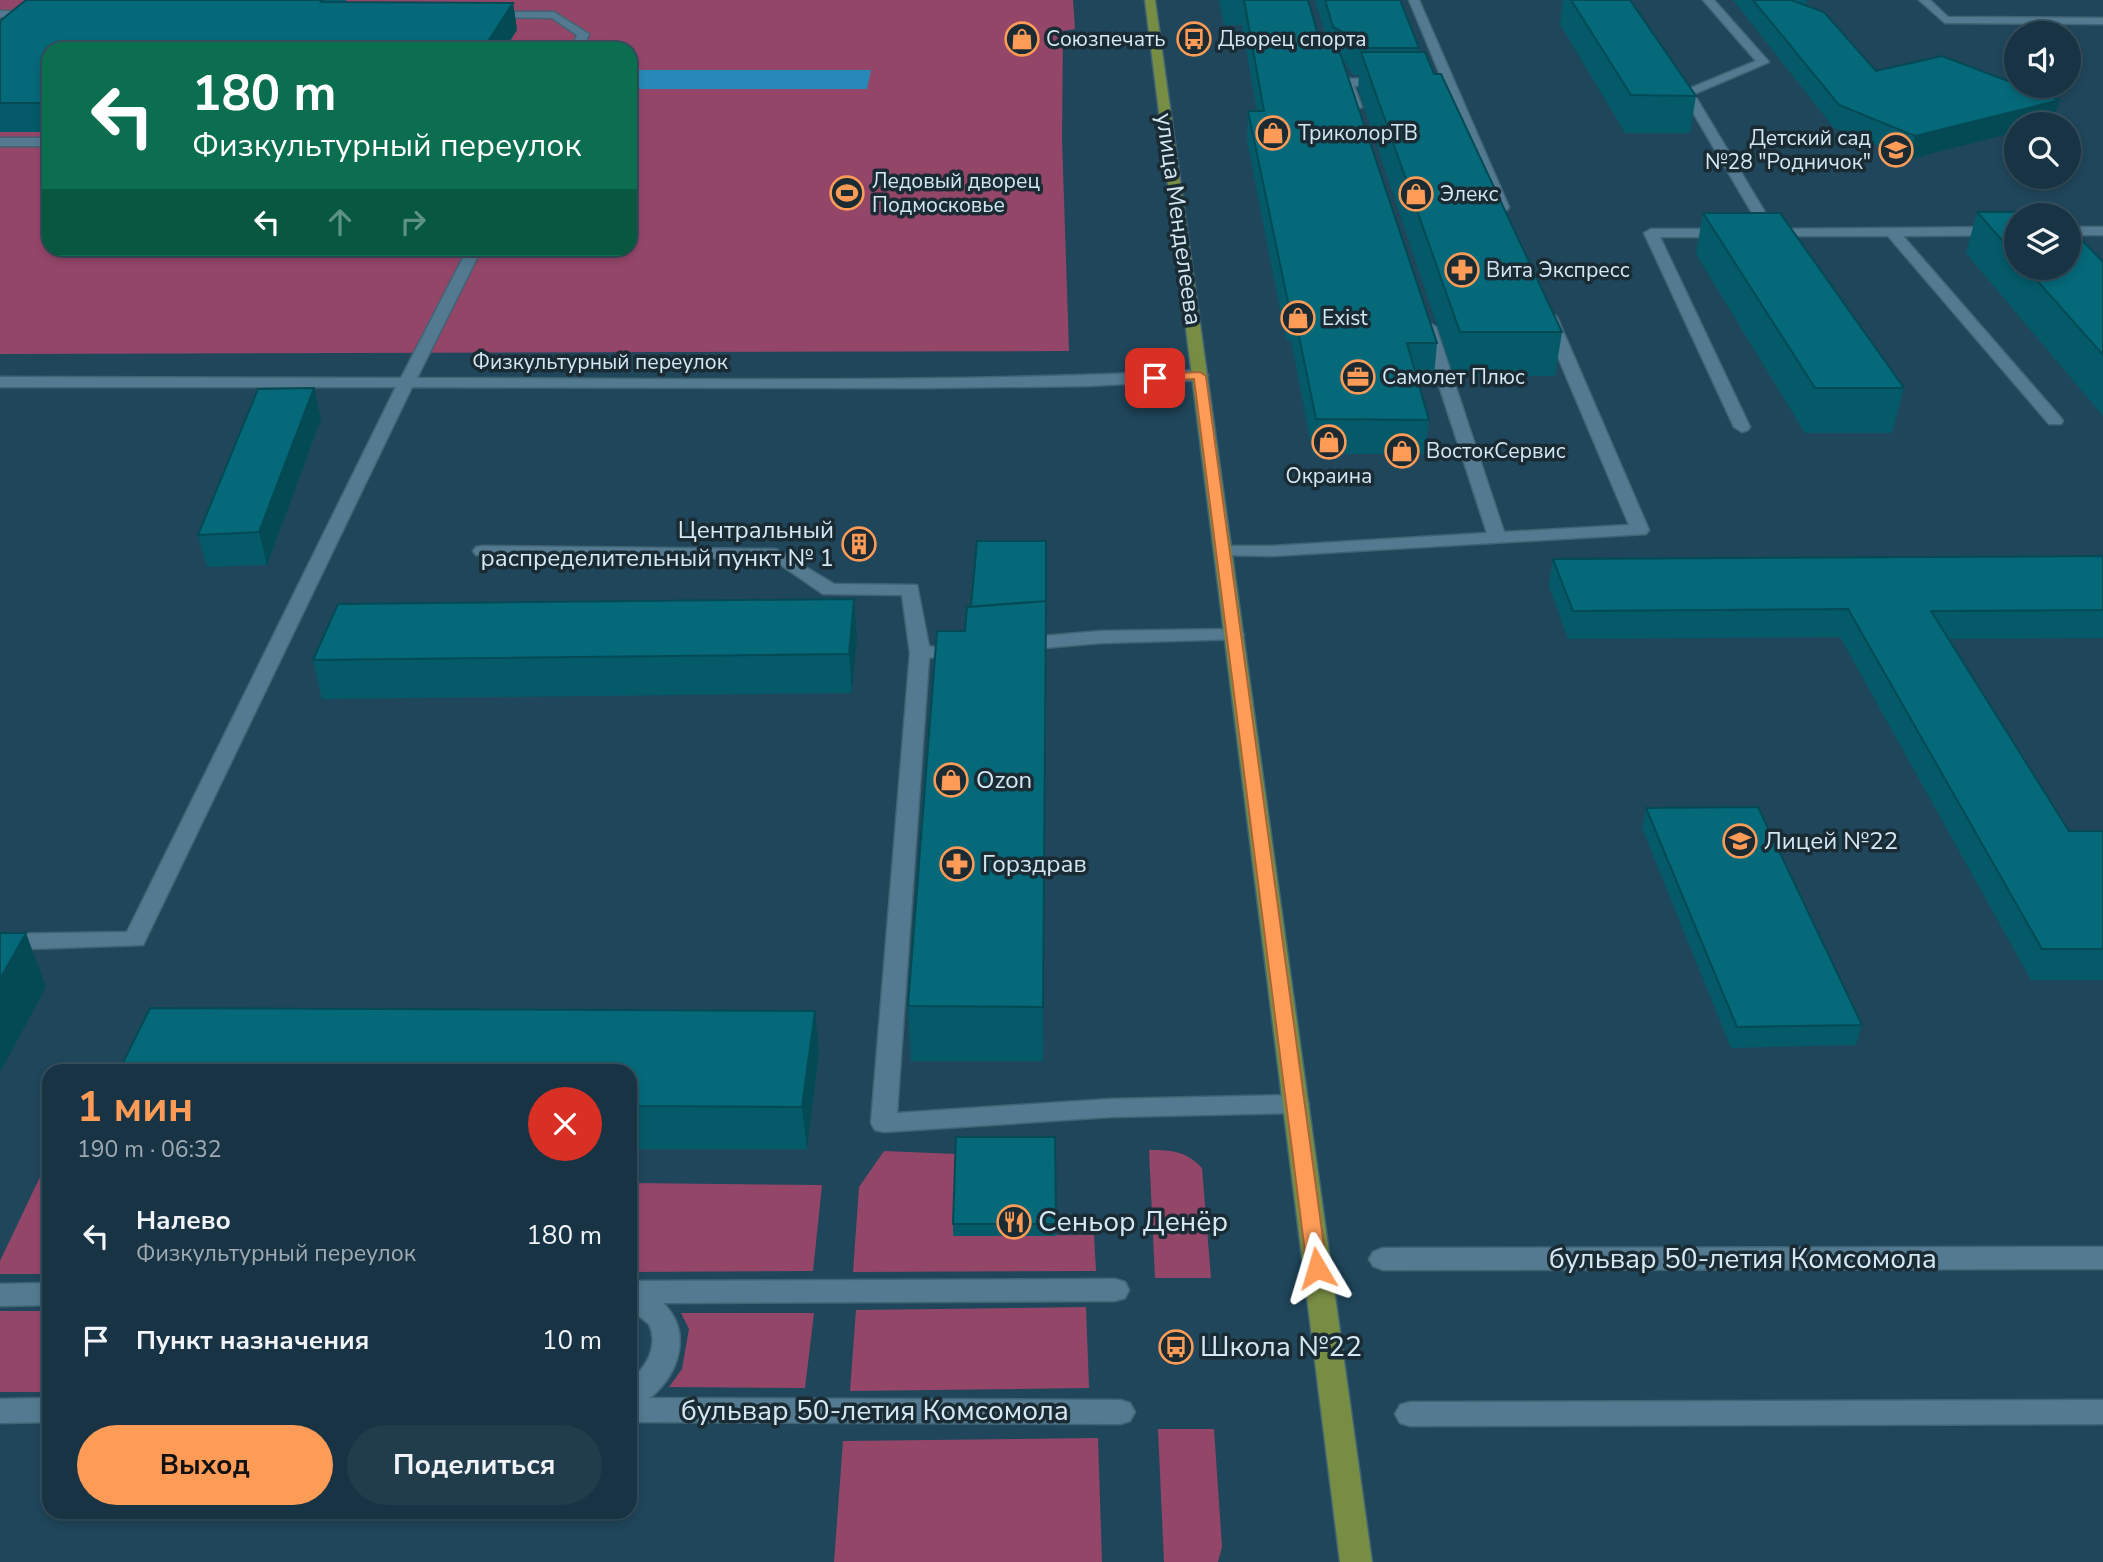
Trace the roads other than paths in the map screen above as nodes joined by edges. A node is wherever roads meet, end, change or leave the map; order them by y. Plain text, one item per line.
1 (1150, 0) edge
2 (1414, 0) edge
3 (1708, 0) edge
4 (1924, 0) edge
5 (52, 14) edge
6 (2, 15) edge
7 (473, 15) edge
8 (2103, 21) edge
9 (580, 42) edge
10 (1398, 82) edge
11 (1360, 121) edge
12 (0, 142) edge
13 (42, 142) edge
14 (1510, 226) edge
15 (2081, 231) edge
16 (2103, 231) edge
17 (1892, 232) junction
18 (2004, 232) edge
19 (1771, 233) junction
20 (471, 256) edge
21 (1543, 302) edge
22 (1423, 312) edge
23 (1200, 376) junction
24 (0, 382) edge
25 (406, 383) junction
26 (2055, 421) dead end
27 (1742, 427) dead end
28 (1497, 538) junction
29 (482, 551) dead end
30 (1223, 551) junction
31 (1234, 635) junction
32 (1004, 645) edge
33 (948, 650) edge
34 (920, 653) junction
35 (0, 942) edge
36 (1296, 1104) junction
37 (2103, 1258) edge
38 (1383, 1259) dead end
39 (1115, 1290) dead end
40 (42, 1294) edge
41 (637, 1294) edge
42 (0, 1295) edge
43 (637, 1298) edge
44 (637, 1392) edge
45 (0, 1410) edge
46 (42, 1410) edge
47 (637, 1410) edge
48 (1120, 1412) dead end
49 (2103, 1412) edge
50 (1410, 1414) dead end
51 (1356, 1562) edge

1 - 23 main road, улица Менделеева
2 - 14 street
3 - 19 street
4 - 8 street
5 - 6 street
7 - 9 street
10 - 11 street
12 - 13 street
15 - 16 street
17 - 18 street
17 - 19 street
17 - 26 street
19 - 27 street
20 - 25 street
21 - 28 street
22 - 28 street
23 - 25 street, Физкультурный переулок
23 - 30 main road, улица Менделеева
24 - 25 street, Физкультурный переулок
25 - 35 street
28 - 30 street
29 - 34 street
30 - 31 main road, улица Менделеева
31 - 32 street
31 - 36 main road, улица Менделеева
33 - 34 street
34 - 36 street
36 - 51 main road, улица Менделеева
37 - 38 street, бульвар 50-летия Комсомола
39 - 41 street
40 - 42 street
43 - 44 street
45 - 46 street
47 - 48 street, бульвар 50-летия Комсомола
49 - 50 street

